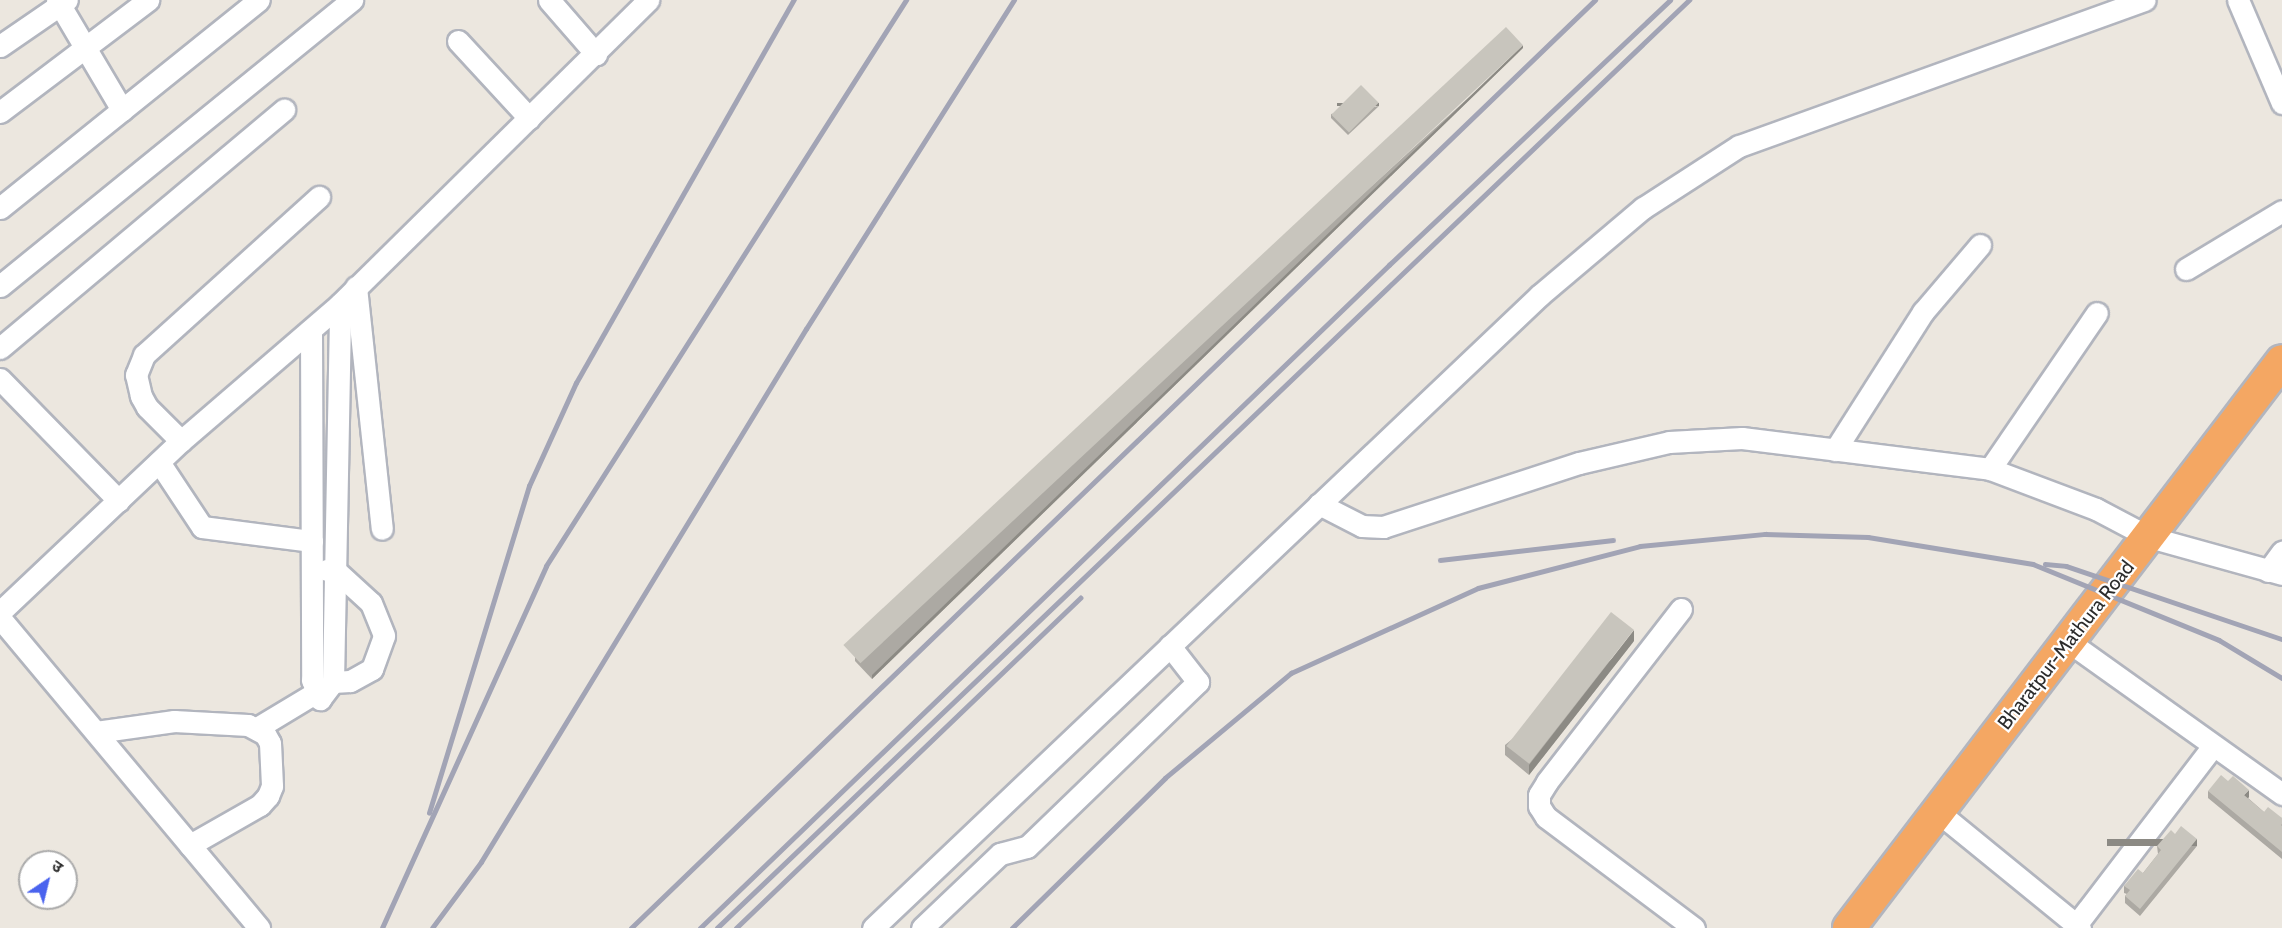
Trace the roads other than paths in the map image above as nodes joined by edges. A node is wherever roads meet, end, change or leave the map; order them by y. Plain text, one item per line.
1 (148, 0) edge
2 (259, 0) edge
3 (352, 0) edge
4 (549, 0) edge
5 (648, 0) edge
6 (2145, 0) edge
7 (2238, 0) edge
8 (61, 2) edge
9 (458, 41) dead end
10 (0, 46) edge
11 (85, 46) junction
12 (596, 54) junction
13 (2282, 103) edge
14 (122, 110) junction
15 (284, 110) dead end
16 (0, 112) edge
17 (530, 118) junction
18 (319, 197) dead end
19 (0, 208) edge
20 (2282, 211) edge
21 (1980, 245) dead end
22 (2186, 269) dead end
23 (0, 286) edge
24 (356, 287) junction
25 (340, 304) junction
26 (2097, 313) dead end
27 (311, 330) junction
28 (0, 348) edge
29 (2282, 361) edge
30 (0, 379) edge
31 (181, 441) junction
32 (1835, 450) junction
33 (159, 462) junction
34 (1990, 470) junction
35 (118, 501) junction
36 (1319, 504) junction
37 (382, 529) dead end
38 (2149, 537) junction
39 (312, 541) junction
40 (2282, 552) edge
41 (312, 570) junction
42 (336, 571) junction
43 (2275, 572) edge
44 (1681, 609) dead end
45 (0, 612) edge
46 (0, 618) edge
47 (2069, 642) junction
48 (1170, 646) junction
49 (333, 682) junction
50 (315, 693) junction
51 (257, 728) junction
52 (96, 732) junction
53 (2213, 746) junction
54 (2282, 794) edge
55 (1938, 812) junction
56 (190, 845) junction
57 (2078, 926) edge
58 (259, 928) edge
59 (873, 928) edge
60 (922, 928) edge
61 (1694, 928) edge
62 (1849, 928) edge

1 - 11 street
2 - 14 street
3 - 23 street
4 - 12 street
5 - 12 street
6 - 36 street
7 - 13 street
8 - 10 street
8 - 11 street
9 - 17 street
11 - 14 street
11 - 16 street
12 - 17 street
14 - 19 street
15 - 28 street
17 - 24 street
18 - 31 street
20 - 22 street
21 - 32 street
24 - 25 street
24 - 37 street
25 - 27 street
25 - 42 street
26 - 34 street
27 - 31 street
27 - 39 street
29 - 38 highway, Bharatpur-Mathura Road
30 - 35 street
31 - 33 street
32 - 34 street
32 - 36 street
33 - 35 street
33 - 39 street
34 - 38 street
35 - 45 street
36 - 48 street
38 - 43 street
38 - 47 highway, Bharatpur-Mathura Road
39 - 41 street
40 - 43 street
41 - 42 street
41 - 50 street
42 - 49 street
42 - 49 street
44 - 61 street
46 - 52 street
47 - 53 street
47 - 55 highway, Bharatpur-Mathura Road
48 - 59 street
48 - 60 street
49 - 50 street
50 - 51 street
51 - 52 street
51 - 56 street
52 - 56 street
53 - 54 street
53 - 57 street
55 - 57 street
55 - 62 highway, Bharatpur-Mathura Road
56 - 58 street

